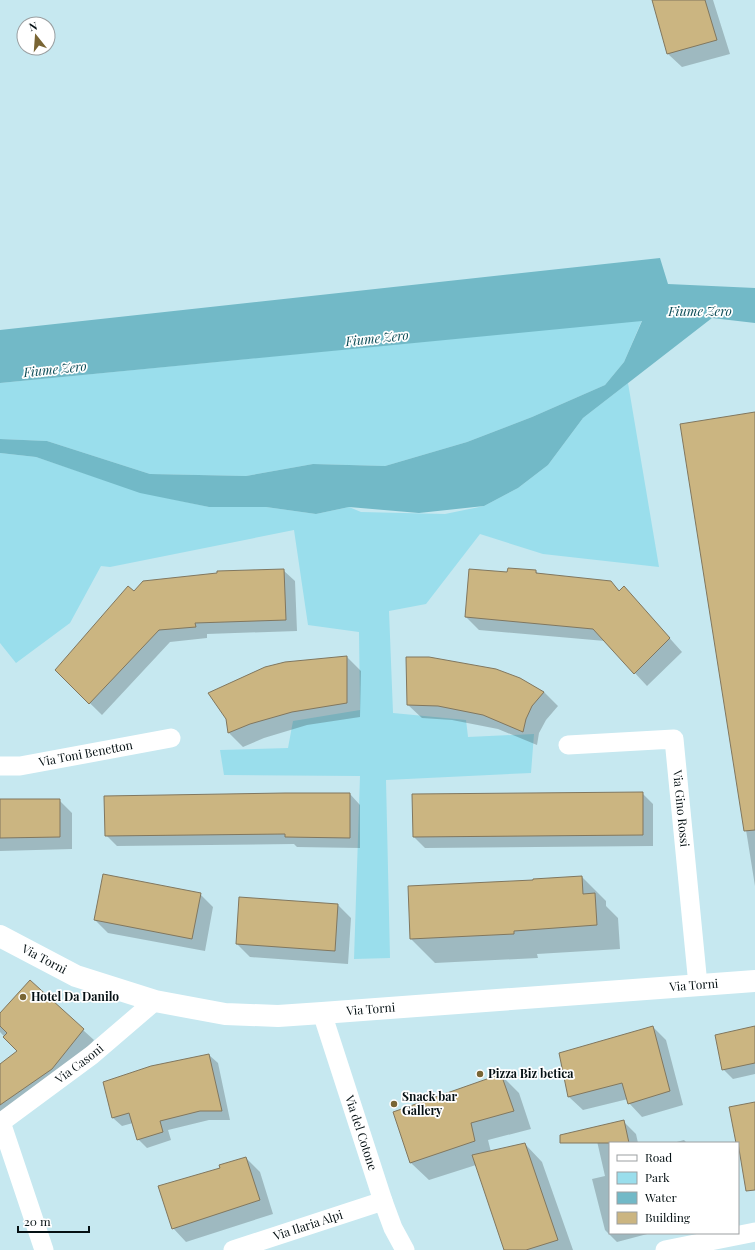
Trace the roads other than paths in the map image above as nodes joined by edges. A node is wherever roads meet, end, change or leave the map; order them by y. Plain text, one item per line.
1 (171, 738) dead end
2 (568, 745) dead end
3 (0, 766) edge
4 (0, 936) edge
5 (755, 981) edge
6 (698, 985) junction
7 (155, 1001) junction
8 (322, 1013) junction
9 (1, 1122) edge
10 (383, 1201) junction
11 (755, 1232) edge
12 (686, 1248) edge
13 (44, 1250) edge
14 (233, 1250) edge
15 (405, 1250) edge
16 (665, 1250) edge

1 - 3 street, Via Toni Benetton
2 - 6 street, Via Gino Rossi
4 - 7 main road, Via Torni
5 - 6 main road, Via Torni
6 - 8 main road, Via Torni
7 - 8 main road, Via Torni
7 - 9 street, Via Casoni
8 - 10 street, Via del Cotone
9 - 13 street
10 - 14 street, Via Ilaria Alpi
10 - 15 street, Via del Cotone
11 - 12 street
12 - 16 street

